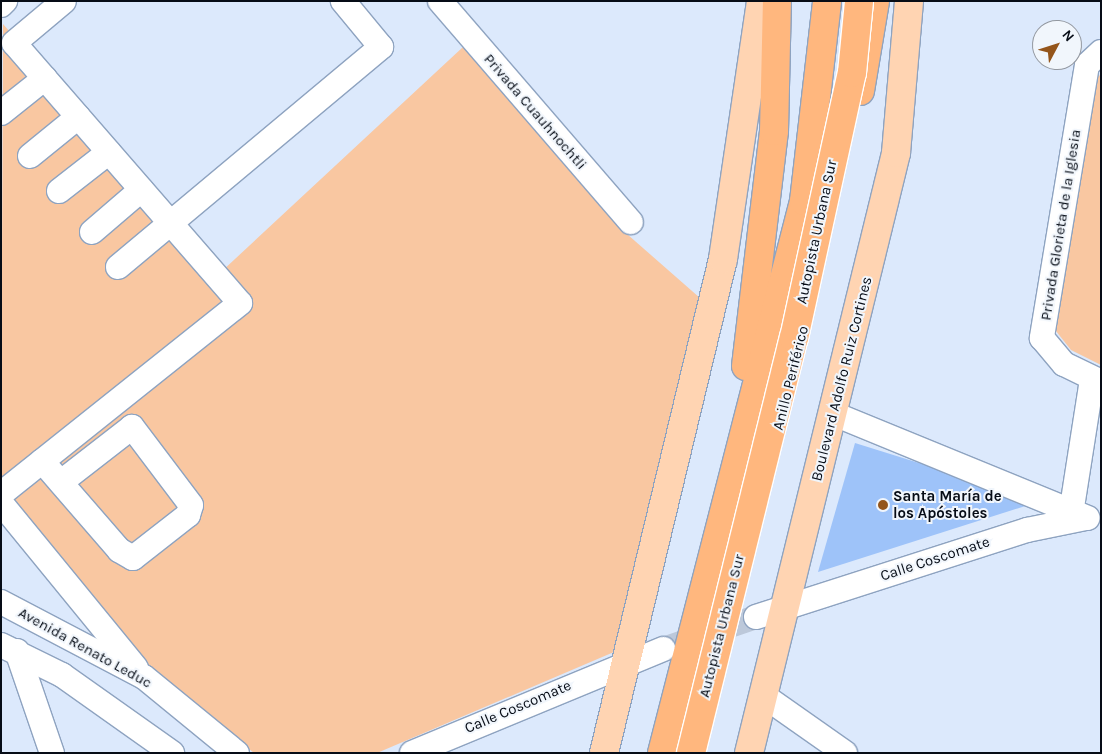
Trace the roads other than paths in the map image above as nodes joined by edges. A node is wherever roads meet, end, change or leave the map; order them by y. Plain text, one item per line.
1 (5, 1) edge
2 (64, 1) edge
3 (343, 1) edge
4 (440, 1) edge
5 (761, 1) edge
6 (777, 1) edge
7 (827, 1) edge
8 (842, 1) edge
9 (859, 1) edge
10 (875, 1) edge
11 (909, 1) edge
12 (1, 5) edge
13 (1101, 52) edge
14 (45, 78) junction
15 (1, 113) edge
16 (78, 117) junction
17 (109, 152) junction
18 (30, 156) dead end
19 (141, 190) junction
20 (60, 191) dead end
21 (631, 222) dead end
22 (173, 226) junction
23 (92, 232) dead end
24 (118, 267) dead end
25 (1096, 381) edge
26 (834, 414) junction
27 (42, 461) junction
28 (734, 461) junction
29 (61, 482) junction
30 (1, 494) edge
31 (1, 503) edge
32 (1082, 518) edge
33 (1, 602) edge
34 (786, 606) junction
35 (756, 617) tunnel mouth
36 (9, 648) edge
37 (662, 649) tunnel mouth
38 (625, 662) junction
39 (144, 677) junction
40 (764, 696) junction
41 (52, 753) edge
42 (172, 753) edge
43 (237, 753) edge
44 (412, 753) edge
45 (604, 753) edge
46 (662, 753) edge
47 (674, 753) edge
48 (691, 753) edge
49 (699, 753) edge
50 (749, 753) edge
51 (844, 753) edge

1 - 12 street
2 - 14 street
3 - 22 street
4 - 21 street, Privada Cuauhnochtli
5 - 38 main road
6 - 28 highway
7 - 28 highway
8 - 47 highway, Autopista Urbana Sur
9 - 48 highway, Autopista Urbana Sur, bridge
10 - 49 highway, Anillo Periférico
11 - 26 main road, Boulevard Adolfo Ruiz Cortines
13 - 25 street, Privada Glorieta de la Iglesia
14 - 15 street
14 - 16 street
16 - 17 street
16 - 18 street
17 - 19 street
17 - 20 street
19 - 22 street
19 - 23 street
22 - 24 street
22 - 27 street
25 - 32 street, Privada Glorieta de la Iglesia
26 - 32 street
26 - 34 main road, Boulevard Adolfo Ruiz Cortines
27 - 29 street
27 - 30 street
28 - 46 highway
29 - 29 street
31 - 39 street
32 - 34 street, Calle Coscomate
33 - 39 street, Avenida Renato Leduc
34 - 35 street, Calle Coscomate
34 - 40 main road, Boulevard Adolfo Ruiz Cortines
36 - 41 street
36 - 42 street
37 - 38 street, Calle Coscomate
38 - 44 street, Calle Coscomate
38 - 45 main road
39 - 43 street, Avenida Renato Leduc
40 - 50 main road, Boulevard Adolfo Ruiz Cortines
40 - 51 street

